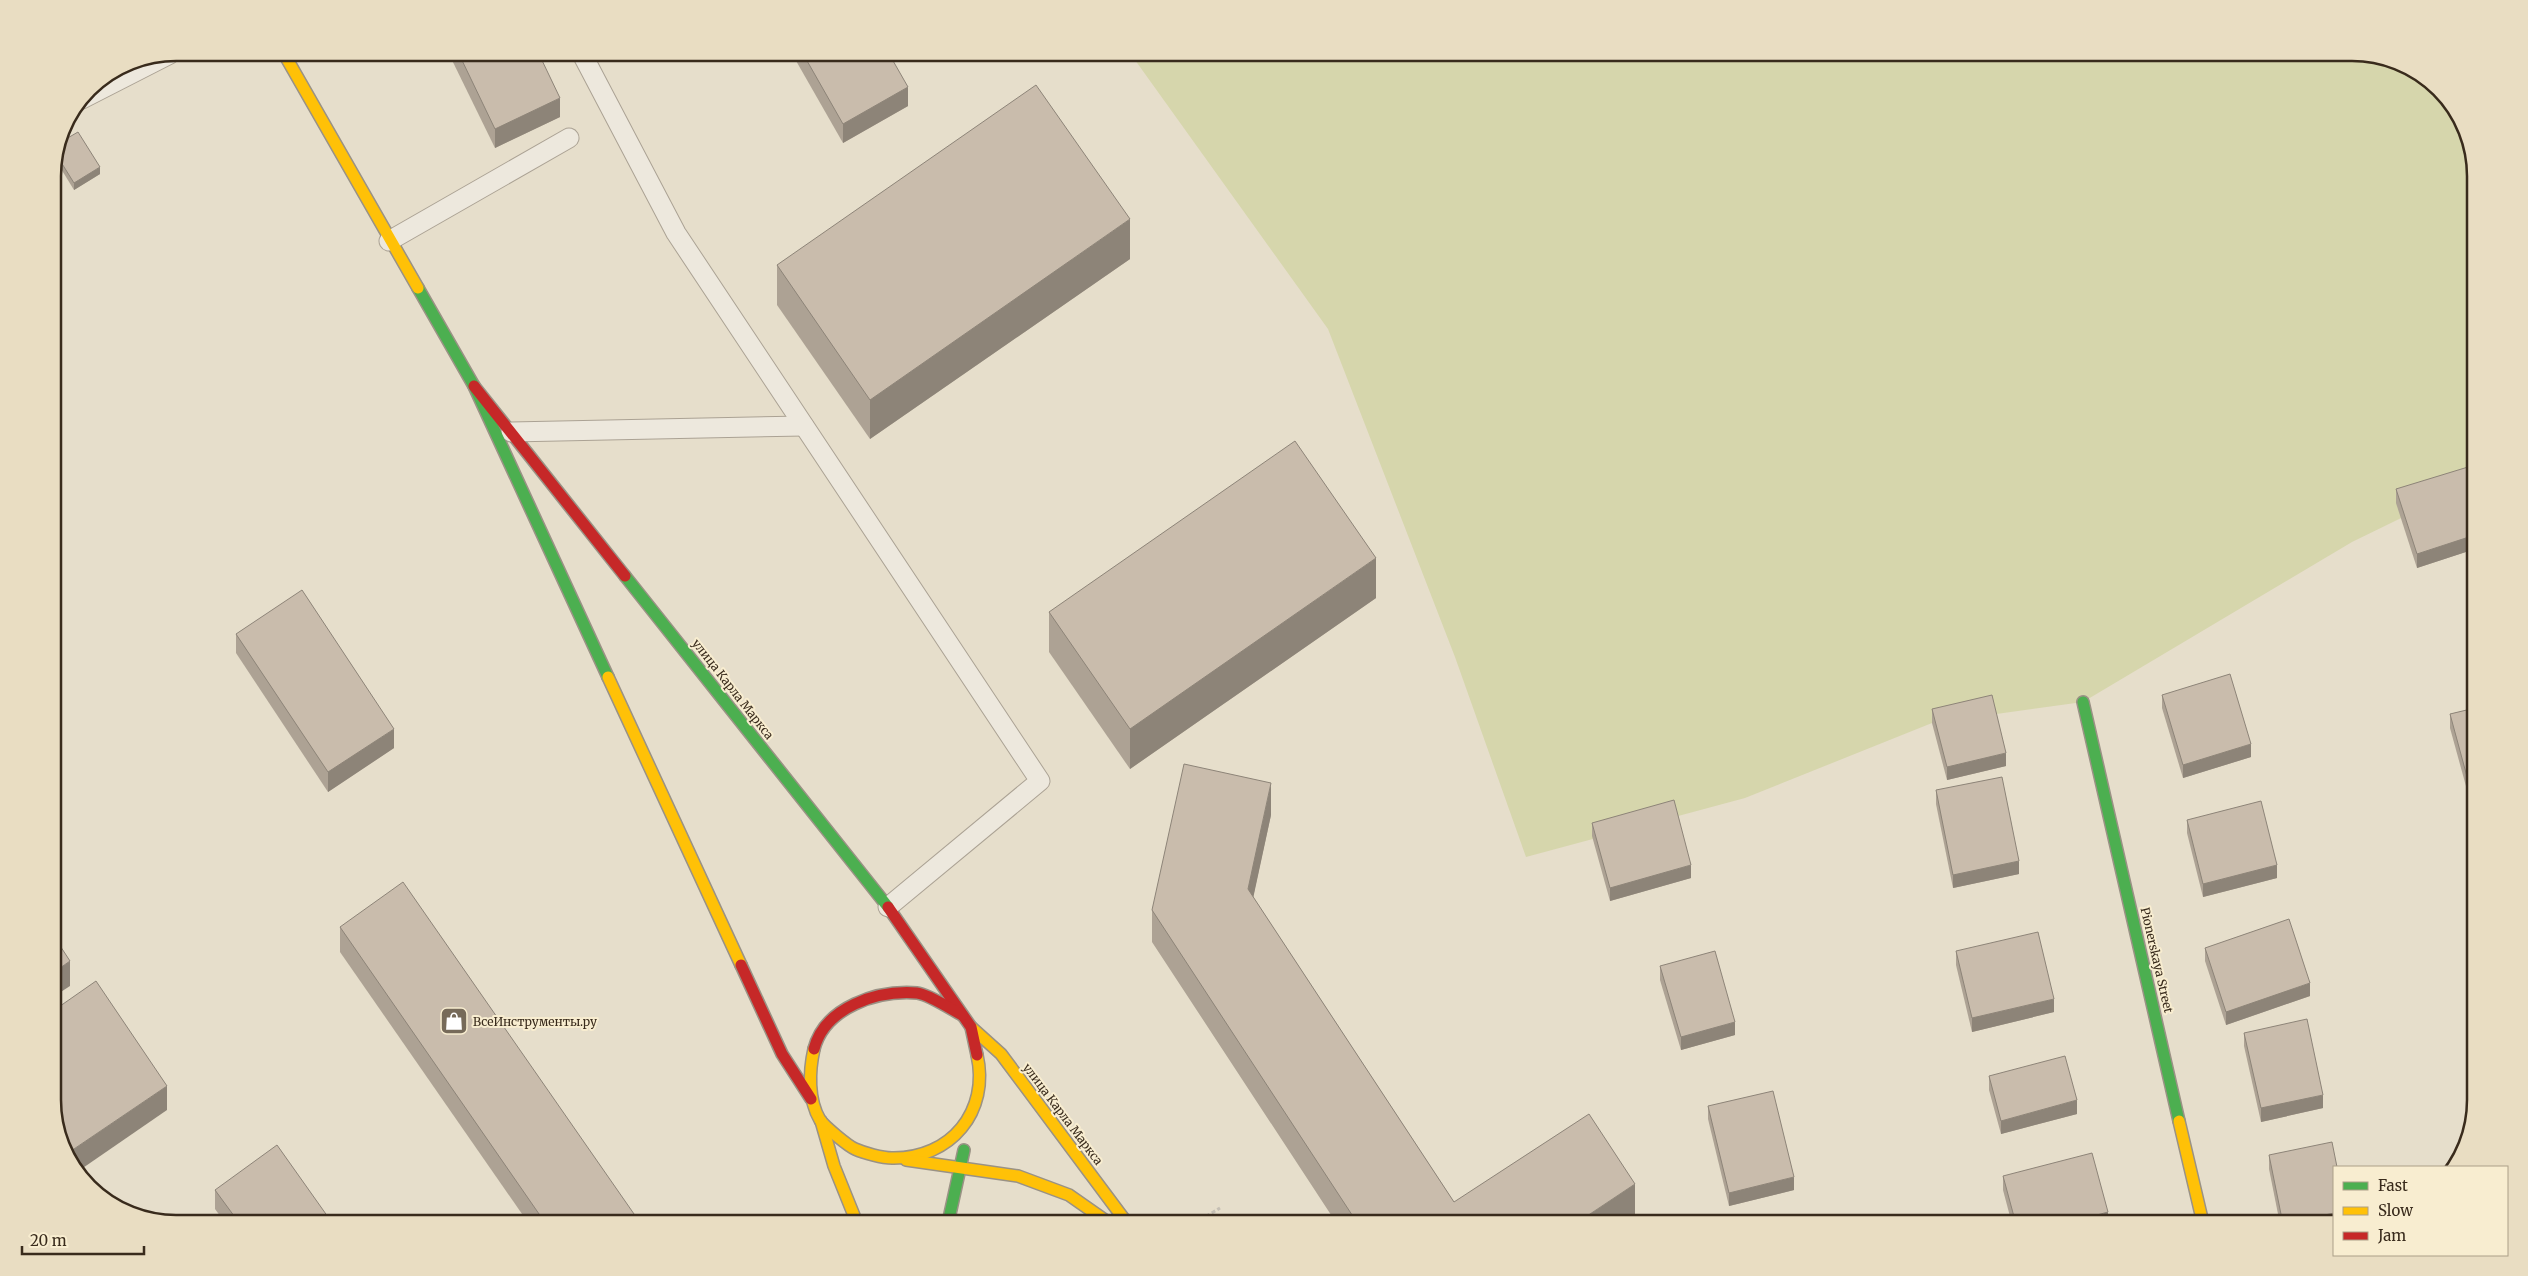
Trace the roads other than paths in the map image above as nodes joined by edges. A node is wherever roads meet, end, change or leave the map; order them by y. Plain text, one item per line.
1 (288, 61) edge
2 (586, 61) edge
3 (150, 64) edge
4 (104, 88) edge
5 (568, 138) dead end
6 (389, 241) junction
7 (474, 386) junction
8 (804, 426) junction
9 (511, 432) junction
10 (2083, 702) dead end
11 (888, 906) junction
12 (962, 1015) junction
13 (971, 1027) junction
14 (814, 1105) junction
15 (969, 1119) junction
16 (821, 1121) junction
17 (892, 1158) junction
18 (961, 1168) junction
19 (853, 1215) edge
20 (950, 1215) edge
21 (1097, 1215) edge
22 (1121, 1215) edge
23 (2201, 1215) edge

1 - 6 main road
2 - 8 lane
3 - 4 lane
5 - 6 lane
6 - 7 main road
7 - 9 main road, улица Карла Маркса
7 - 14 main road
8 - 9 lane
8 - 11 lane
9 - 11 main road, улица Карла Маркса
10 - 23 main road, Pionerskaya Street
11 - 12 main road, улица Карла Маркса
12 - 13 main road
12 - 14 main road
13 - 15 main road
13 - 22 main road, улица Карла Маркса
14 - 16 main road
15 - 17 main road
15 - 18 main road
16 - 17 main road
16 - 19 main road
17 - 18 main road
18 - 20 main road
18 - 21 main road

